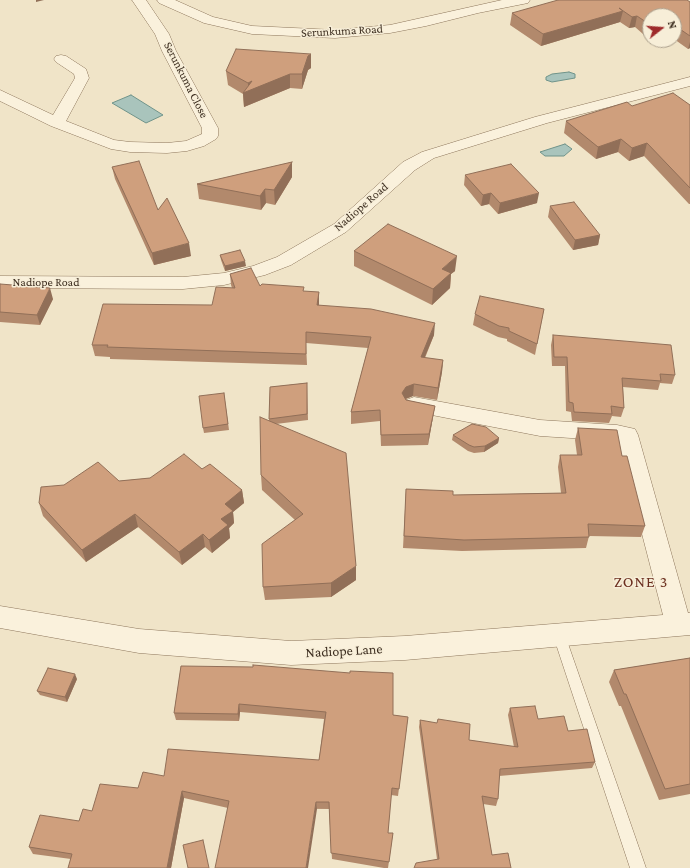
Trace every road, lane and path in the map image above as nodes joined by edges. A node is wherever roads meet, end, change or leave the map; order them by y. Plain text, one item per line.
1 (139, 0) edge
2 (164, 0) edge
3 (523, 0) edge
4 (61, 59) dead end
5 (690, 81) edge
6 (0, 95) edge
7 (58, 123) junction
8 (0, 282) edge
9 (414, 405) edge
10 (0, 617) edge
11 (684, 625) edge
12 (560, 635) junction
13 (638, 868) edge

1 - 7 street, Serunkuma Close
2 - 3 street, Serunkuma Road
4 - 7 street
5 - 8 street, Nadiope Road
6 - 7 street, Serunkuma Close
9 - 11 street
10 - 12 street, Nadiope Lane
11 - 12 street, Nadiope Lane
12 - 13 lane

